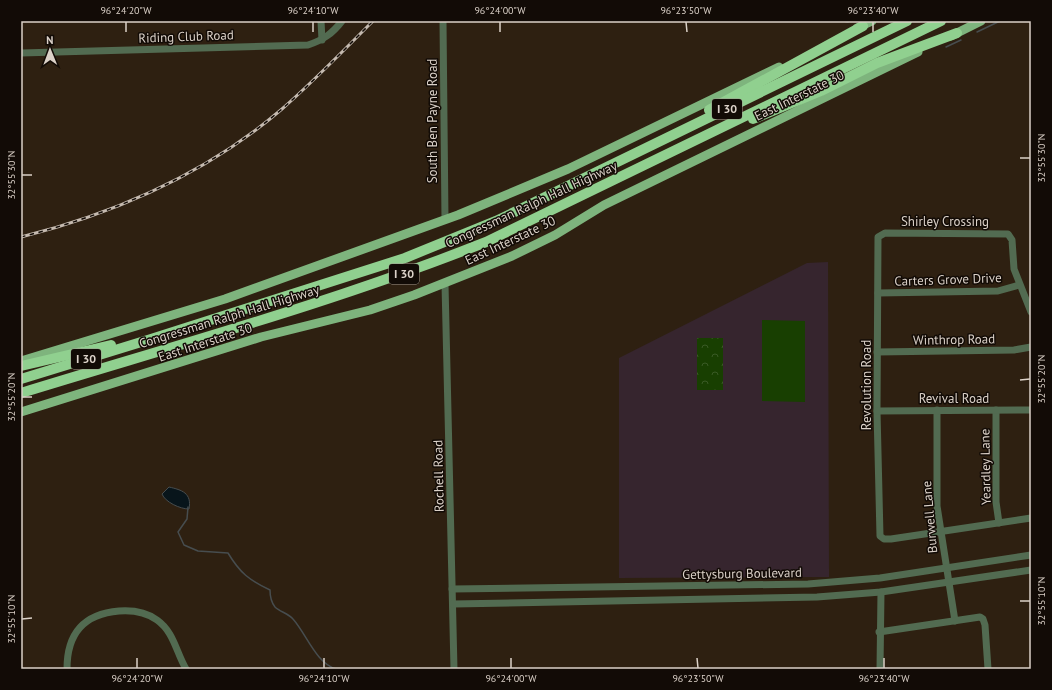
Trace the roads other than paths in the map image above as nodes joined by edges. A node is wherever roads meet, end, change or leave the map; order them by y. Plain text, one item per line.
1 (322, 21) edge
2 (342, 21) edge
3 (443, 21) edge
4 (907, 21) edge
5 (941, 21) edge
6 (981, 21) edge
7 (867, 23) edge
8 (957, 33) junction
9 (322, 40) junction
10 (21, 53) edge
11 (702, 138) junction
12 (547, 196) junction
13 (445, 220) junction
14 (879, 235) joint
15 (446, 284) junction
16 (1019, 285) junction
17 (878, 293) junction
18 (1031, 312) edge
19 (151, 339) junction
20 (1031, 347) edge
21 (877, 352) junction
22 (21, 360) edge
23 (21, 366) edge
24 (91, 372) junction
25 (21, 379) edge
26 (21, 393) edge
27 (21, 398) edge
28 (937, 410) junction
29 (996, 410) junction
30 (1031, 410) edge
31 (878, 411) junction
32 (21, 412) edge
33 (1031, 518) edge
34 (999, 523) junction
35 (941, 532) junction
36 (1031, 555) edge
37 (947, 569) junction
38 (1031, 570) edge
39 (949, 584) junction
40 (452, 589) junction
41 (882, 592) junction
42 (453, 604) junction
43 (955, 621) junction
44 (879, 632) junction
45 (67, 669) edge
46 (186, 669) edge
47 (454, 669) edge
48 (880, 669) edge
49 (988, 669) edge

1 - 9 street
2 - 9 street, Riding Club Road
3 - 13 street, South Ben Payne Road
4 - 12 highway, Congressman Ralph Hall Highway / I 30
5 - 11 highway, Congressman Ralph Hall Highway / I 30
6 - 8 main road, East Interstate 30
7 - 12 highway
7 - 13 main road
8 - 11 highway
8 - 15 main road, East Interstate 30
9 - 10 street, Riding Club Road
11 - 24 highway, Congressman Ralph Hall Highway / I 30
12 - 19 highway, Congressman Ralph Hall Highway / I 30
13 - 22 main road
14 - 16 street, Shirley Crossing
14 - 17 street, Revolution Road
15 - 32 main road, East Interstate 30
15 - 40 street, Rochell Road
16 - 17 street, Carters Grove Drive
16 - 18 street
17 - 21 street, Revolution Road
19 - 23 highway
19 - 25 highway, Congressman Ralph Hall Highway / I 30
20 - 21 street, Winthrop Road
21 - 31 street, Revolution Road
24 - 26 highway, Congressman Ralph Hall Highway / I 30
24 - 27 highway
28 - 29 street, Revival Road
28 - 31 street, Revival Road
28 - 35 street, Burwell Lane
29 - 30 street, Revival Road
29 - 34 street, Yeardley Lane
31 - 35 street, Revolution Road
33 - 34 street
34 - 35 street
35 - 37 street, Burwell Lane
36 - 37 street, Gettysburg Boulevard
37 - 39 street, Burwell Lane
37 - 40 street, Gettysburg Boulevard
38 - 39 street, Gettysburg Boulevard
39 - 41 street, Gettysburg Boulevard
39 - 43 street, Burwell Lane
40 - 42 street, Rochell Road
41 - 42 street, Gettysburg Boulevard
41 - 44 street
42 - 47 street, Rochell Road
43 - 44 street
43 - 49 street
44 - 48 street
45 - 46 street

